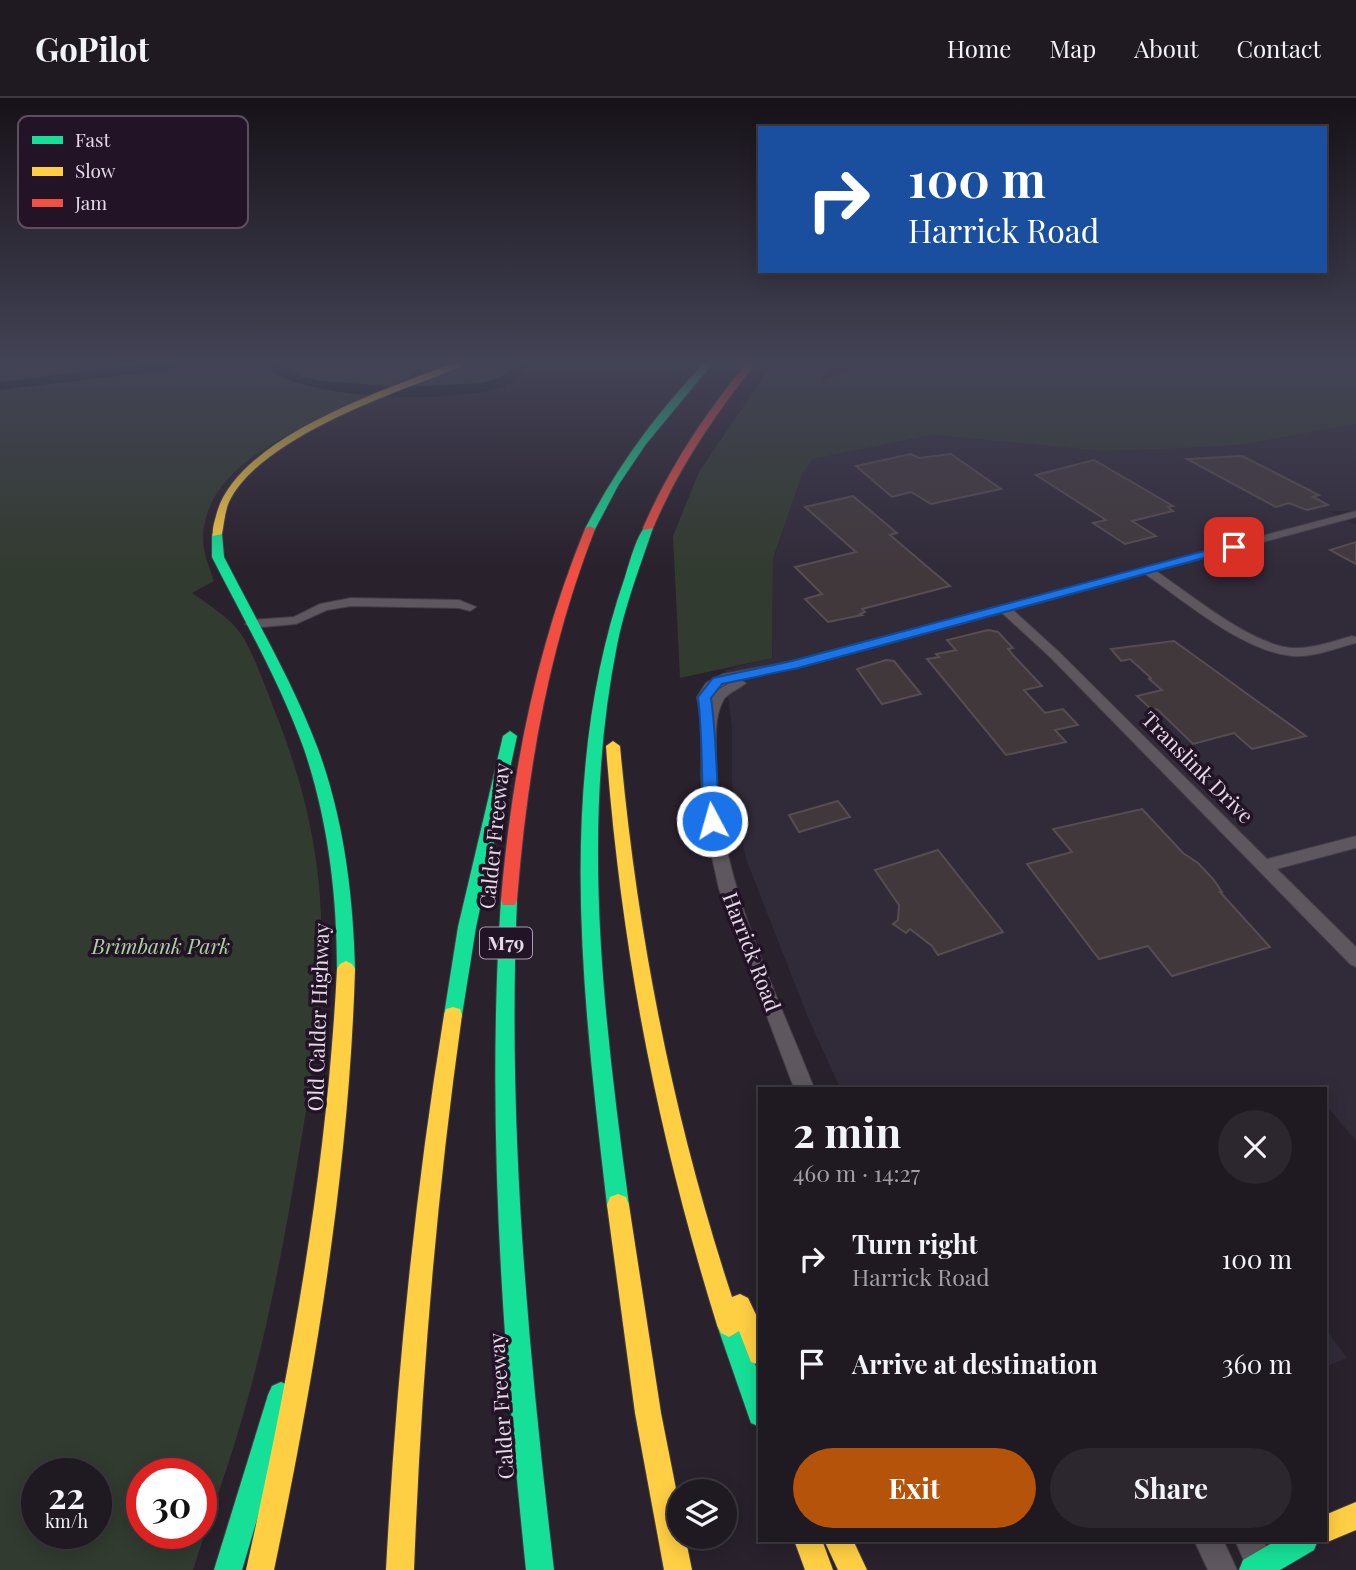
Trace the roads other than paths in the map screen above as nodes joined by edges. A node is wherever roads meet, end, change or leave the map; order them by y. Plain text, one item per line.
1 (305, 433) edge
2 (648, 433) edge
3 (698, 433) edge
4 (607, 494) junction
5 (1356, 516) edge
6 (1147, 570) junction
7 (470, 607) dead end
8 (1005, 609) junction
9 (251, 624) junction
10 (1354, 640) edge
11 (609, 651) junction
12 (522, 690) dead end
13 (512, 724) dead end
14 (1356, 842) edge
15 (1264, 866) junction
16 (1356, 959) edge
17 (804, 1087) edge
18 (666, 1109) junction
19 (316, 1259) junction
20 (758, 1348) edge
21 (758, 1409) edge
22 (1356, 1516) edge
23 (1327, 1528) edge
24 (808, 1542) edge
25 (839, 1542) edge
26 (1209, 1542) edge
27 (1250, 1542) edge
28 (1301, 1542) edge
29 (1257, 1568) edge
30 (228, 1570) edge
31 (260, 1570) edge
32 (400, 1570) edge
33 (540, 1570) edge
34 (678, 1570) edge
35 (819, 1570) edge
36 (853, 1570) edge
37 (1223, 1570) edge

1 - 9 main road, Old Calder Highway
2 - 4 main road, Calder Freeway / M79
3 - 11 main road
4 - 12 main road
4 - 33 main road, Calder Freeway / M79
5 - 6 street, Harrick Road
6 - 8 street, Harrick Road
6 - 10 street
7 - 9 street
8 - 15 street, Translink Drive
8 - 17 street, Harrick Road
9 - 19 main road, Old Calder Highway
11 - 18 main road
11 - 34 main road
13 - 32 main road
14 - 15 street
15 - 16 street, Translink Drive
18 - 20 main road
18 - 21 main road
19 - 30 main road, Old Calder Highway
19 - 31 main road, Old Calder Highway
22 - 23 main road
24 - 35 main road
25 - 36 main road
26 - 37 street
27 - 29 street
28 - 29 main road

